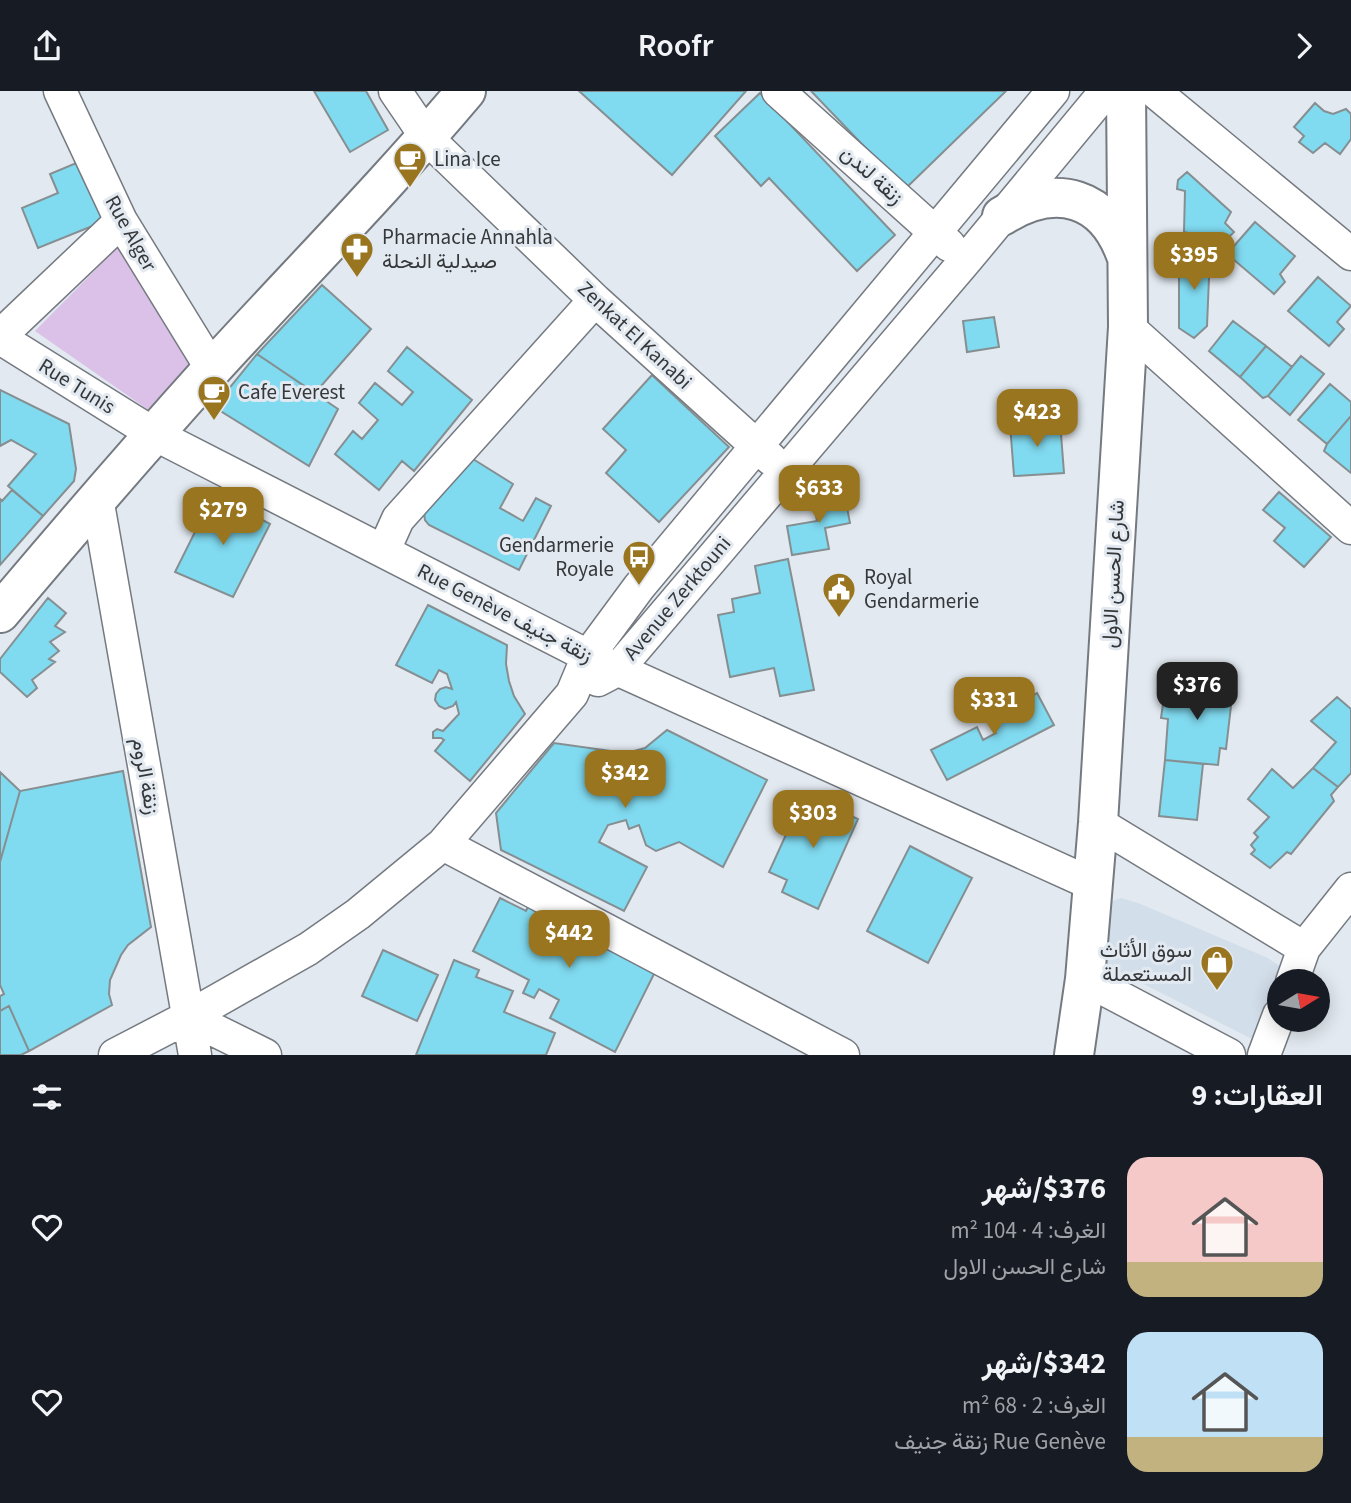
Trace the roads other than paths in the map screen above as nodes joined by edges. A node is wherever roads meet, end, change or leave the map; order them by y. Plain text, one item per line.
1 (60, 91) edge
2 (395, 91) edge
3 (466, 91) edge
4 (778, 91) edge
5 (1053, 91) edge
6 (1106, 91) edge
7 (1126, 91) edge
8 (1154, 91) edge
9 (427, 138) junction
10 (1002, 216) junction
11 (121, 221) junction
12 (934, 231) junction
13 (1351, 254) edge
14 (966, 260) junction
15 (1128, 261) junction
16 (595, 300) junction
17 (1128, 327) junction
18 (0, 337) edge
19 (212, 369) junction
20 (154, 434) junction
21 (755, 446) junction
22 (785, 471) junction
23 (97, 498) junction
24 (1351, 528) edge
25 (384, 550) junction
26 (0, 613) edge
27 (588, 656) junction
28 (617, 670) junction
29 (572, 694) junction
30 (1098, 823) junction
31 (443, 844) junction
32 (1092, 884) junction
33 (1351, 889) edge
34 (1304, 949) junction
35 (1297, 969) edge
36 (1084, 979) junction
37 (188, 1017) junction
38 (1272, 1033) edge
39 (115, 1055) edge
40 (195, 1055) edge
41 (265, 1055) edge
42 (843, 1055) edge
43 (1074, 1055) edge
44 (1229, 1055) edge
45 (1264, 1055) edge

1 - 11 street, Rue Alger
2 - 9 street, Zenkat El Kanabi
3 - 9 street
4 - 12 street, زنقة لندن
5 - 12 street, Avenue Zerktouni
6 - 10 street, Avenue Zerktouni
7 - 15 street, شارع الحسن الاول
8 - 13 street
9 - 16 street, Zenkat El Kanabi
9 - 19 street
10 - 14 street, Avenue Zerktouni
10 - 15 street
11 - 18 street
11 - 19 street, Rue Alger
12 - 14 street, زنقة لندن
12 - 21 street, Avenue Zerktouni
14 - 22 street, Avenue Zerktouni
15 - 17 street, شارع الحسن الاول
16 - 21 street, Zenkat El Kanabi
16 - 25 street
17 - 24 street
17 - 30 street, شارع الحسن الاول
18 - 20 street, Rue Tunis
19 - 20 street
20 - 23 street
20 - 25 street, Rue Genève زنقة جنيف
21 - 22 street, Zenkat El Kanabi
21 - 27 street, Avenue Zerktouni
22 - 28 street, Avenue Zerktouni
23 - 26 street
23 - 37 street, زنقة الروم
25 - 27 street, Rue Genève زنقة جنيف
27 - 28 street, Rue Genève زنقة جنيف
27 - 29 street, Avenue Zerktouni
28 - 29 street, Avenue Zerktouni
28 - 32 street, Rue Genève زنقة جنيف
29 - 31 street
30 - 32 street, شارع الحسن الاول
30 - 34 street
31 - 37 street
31 - 42 street
32 - 36 street, شارع الحسن الاول
33 - 34 street
34 - 35 street
36 - 43 street, شارع الحسن الاول
36 - 44 street
37 - 39 street
37 - 40 street, زنقة الروم
37 - 41 street
38 - 45 street

